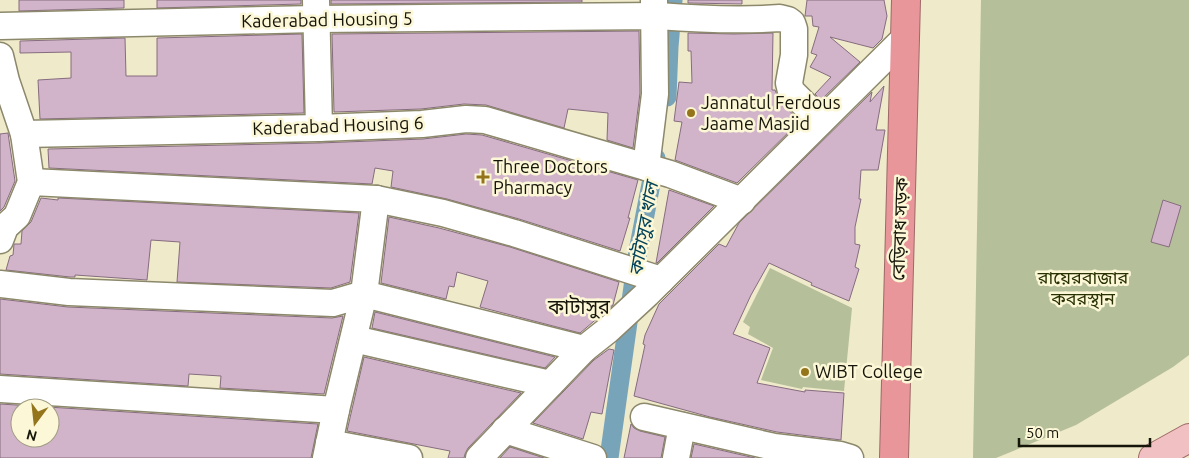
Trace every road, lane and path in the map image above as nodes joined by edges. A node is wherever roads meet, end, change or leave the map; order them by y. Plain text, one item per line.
1 (906, 0) edge
2 (316, 10) edge
3 (655, 10) edge
4 (0, 26) edge
5 (905, 38) junction
6 (0, 56) edge
7 (821, 121) junction
8 (320, 128) junction
9 (24, 134) junction
10 (658, 170) junction
11 (31, 182) junction
12 (376, 199) junction
13 (742, 201) junction
14 (0, 240) edge
15 (652, 283) junction
16 (0, 284) edge
17 (364, 294) junction
18 (354, 339) junction
19 (584, 349) junction
20 (550, 384) junction
21 (0, 389) edge
22 (336, 410) junction
23 (644, 417) dead end
24 (682, 426) junction
25 (505, 430) junction
26 (1189, 438) edge
27 (327, 450) edge
28 (773, 452) edge
29 (1159, 456) edge
30 (409, 458) edge
31 (479, 458) edge
32 (593, 458) edge
33 (676, 458) edge
34 (850, 458) edge
35 (894, 458) edge

1 - 5 highway, বেড়িবাধ সড়ক
2 - 3 street, Kaderabad Housing 5
2 - 4 street, Kaderabad Housing 5
2 - 8 street
3 - 7 street, Kaderabad Housing 5
3 - 10 street
5 - 7 street
5 - 35 highway, বেড়িবাধ সড়ক
6 - 9 street
7 - 13 street
8 - 9 street, Kaderabad Housing 6
8 - 10 street, Kaderabad Housing 6
9 - 11 street
10 - 13 street, Kaderabad Housing 6
11 - 12 street
11 - 14 street
12 - 15 street
12 - 17 street
13 - 15 street
15 - 19 street
16 - 17 street
17 - 18 street
17 - 19 street
18 - 20 street
18 - 22 street
19 - 20 street
20 - 25 street
21 - 22 street
22 - 27 street
23 - 24 street
24 - 28 street
24 - 33 street
25 - 31 street
25 - 32 street
26 - 29 main road
27 - 30 street
28 - 34 street

